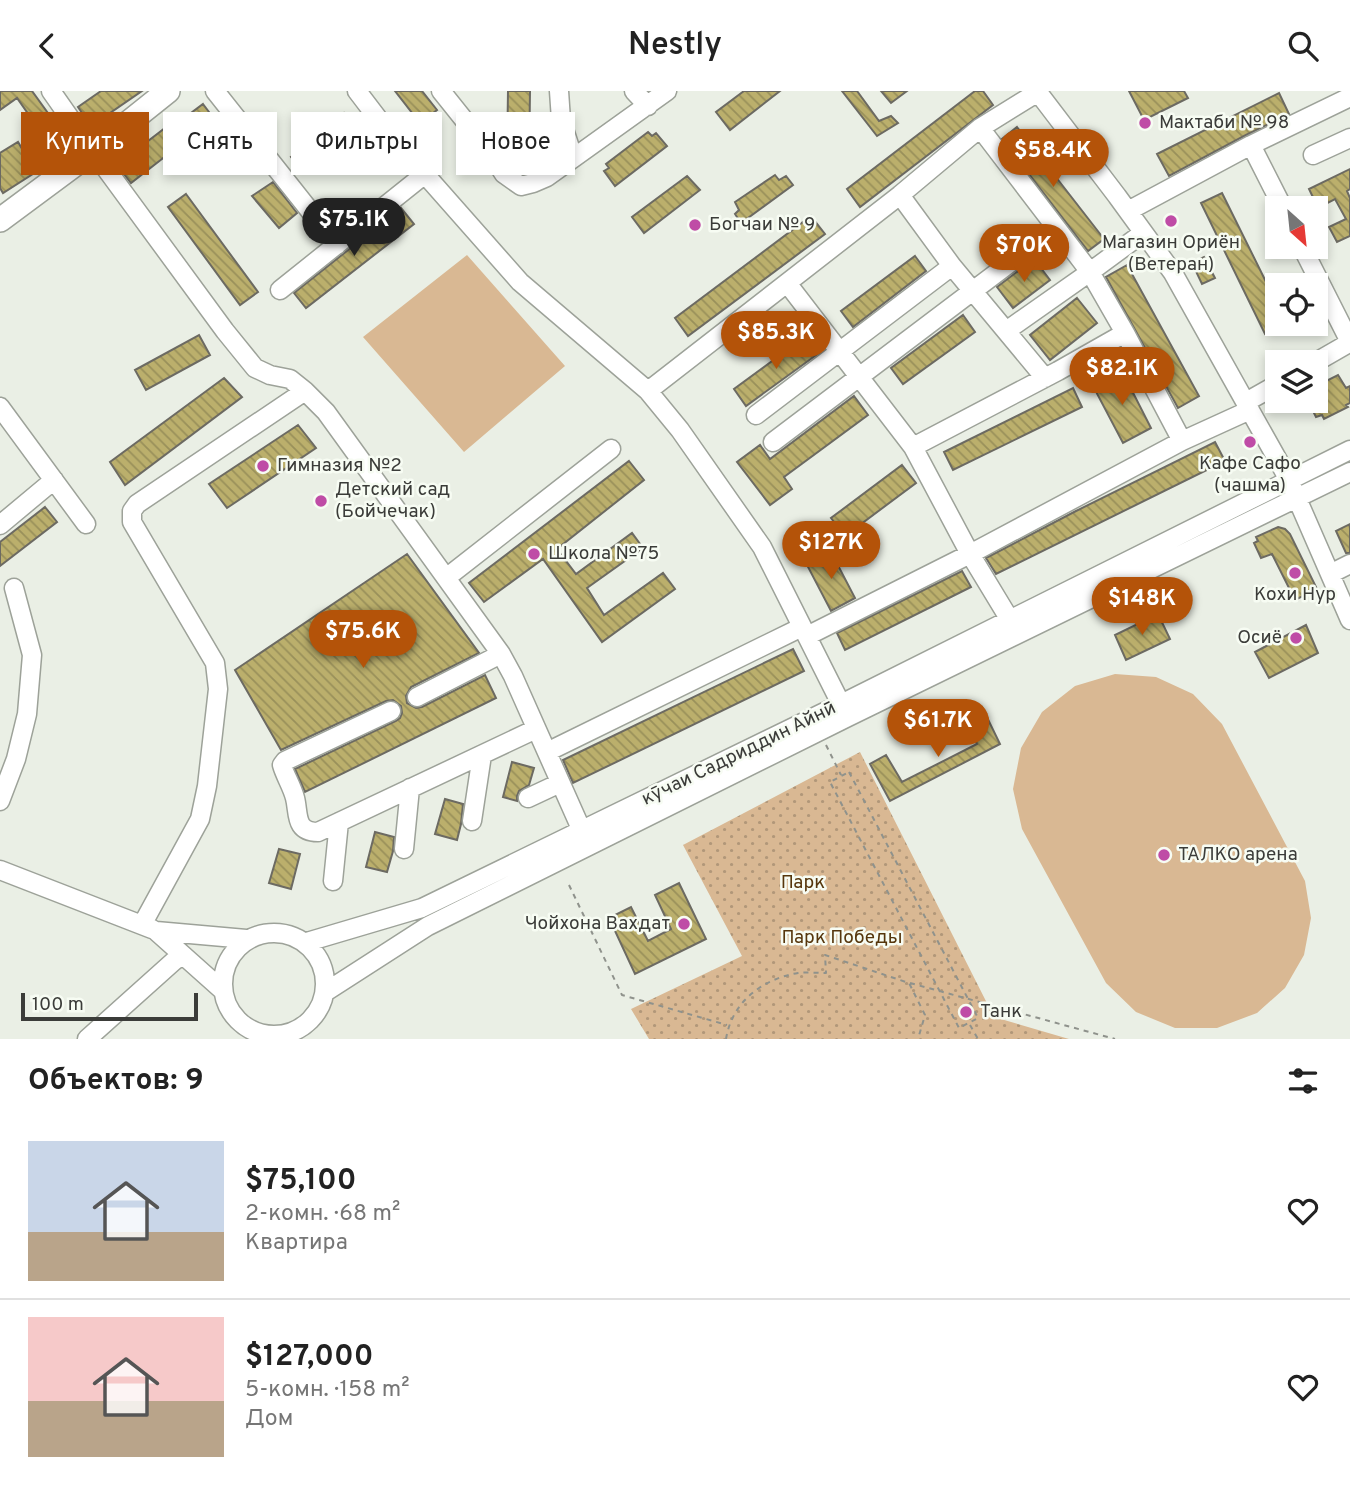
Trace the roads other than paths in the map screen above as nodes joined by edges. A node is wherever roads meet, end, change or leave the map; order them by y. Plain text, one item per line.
1 (51, 91) edge
2 (168, 91) edge
3 (215, 91) edge
4 (357, 91) edge
5 (442, 91) edge
6 (559, 91) edge
7 (634, 91) edge
8 (667, 91) edge
9 (1037, 92) edge
10 (1350, 97) edge
11 (648, 106) junction
12 (66, 112) edge
13 (142, 112) edge
14 (373, 112) edge
15 (458, 112) edge
16 (560, 112) edge
17 (980, 128) junction
18 (1350, 138) edge
19 (1251, 145) junction
20 (1313, 155) dead end
21 (575, 156) edge
22 (61, 175) edge
23 (111, 175) edge
24 (424, 175) edge
25 (426, 175) edge
26 (505, 175) edge
27 (550, 175) edge
28 (900, 195) junction
29 (1277, 196) edge
30 (1128, 211) junction
31 (0, 221) edge
32 (1056, 228) junction
33 (1143, 233) junction
34 (337, 244) junction
35 (1308, 259) edge
36 (952, 266) junction
37 (1090, 272) junction
38 (787, 283) junction
39 (280, 290) dead end
40 (973, 291) junction
41 (1006, 331) junction
42 (1125, 333) junction
43 (1350, 343) edge
44 (839, 352) junction
45 (1328, 355) edge
46 (859, 377) junction
47 (1045, 378) junction
48 (305, 391) junction
49 (648, 391) junction
50 (1265, 394) edge
51 (1248, 406) junction
52 (756, 415) dead end
53 (3, 418) edge
54 (1182, 441) junction
55 (773, 442) dead end
56 (913, 447) junction
57 (611, 449) dead end
58 (1350, 450) edge
59 (1350, 471) edge
60 (54, 480) junction
61 (1289, 480) junction
62 (1297, 497) junction
63 (86, 524) dead end
64 (0, 525) edge
65 (970, 554) junction
66 (1350, 564) edge
67 (1330, 574) junction
68 (446, 578) junction
69 (14, 588) dead end
70 (1010, 619) junction
71 (1350, 620) edge
72 (804, 631) junction
73 (501, 654) junction
74 (417, 697) dead end
75 (391, 711) dead end
76 (844, 711) junction
77 (536, 729) junction
78 (547, 752) junction
79 (482, 755) junction
80 (560, 783) junction
81 (410, 788) junction
82 (528, 798) dead end
83 (0, 801) edge
84 (472, 821) dead end
85 (339, 822) junction
86 (585, 839) junction
87 (404, 849) dead end
88 (0, 870) edge
89 (334, 881) dead end
90 (149, 928) junction
91 (246, 939) junction
92 (307, 942) junction
93 (183, 955) junction
94 (221, 989) junction
95 (327, 991) junction
96 (313, 1020) junction
97 (265, 1038) edge
98 (87, 1039) edge
99 (313, 1039) edge

1 - 12 street
2 - 13 main road
3 - 34 street
4 - 14 street
5 - 15 street
6 - 16 street
7 - 11 street
8 - 11 street
9 - 17 street
9 - 30 street
10 - 19 street
11 - 21 street
17 - 28 street
17 - 32 street
18 - 20 street
19 - 29 street
19 - 30 street
22 - 31 main road
23 - 48 street
24 - 34 street
25 - 49 street
26 - 27 street
28 - 36 street
28 - 38 street
30 - 33 street
32 - 37 street
32 - 40 street
33 - 37 street
33 - 51 street
34 - 39 street
35 - 43 street
36 - 40 street
36 - 44 street
37 - 41 street
37 - 42 street
38 - 44 street
38 - 49 street
40 - 41 street
40 - 46 street
41 - 47 street
42 - 47 street
42 - 54 street
43 - 45 street
44 - 46 street
44 - 52 street
46 - 55 street
46 - 56 street
47 - 56 street
48 - 68 street
48 - 90 street
49 - 72 street
50 - 51 street
51 - 54 street
51 - 61 street
53 - 60 street
54 - 65 street
56 - 65 street
57 - 68 street
58 - 61 street, кӯчаи Садриддин Айнӣ
59 - 62 street, кӯчаи Садриддин Айнӣ
60 - 63 street
60 - 64 street
61 - 62 street
61 - 70 street, кӯчаи Садриддин Айнӣ
62 - 67 street
62 - 76 street, кӯчаи Садриддин Айнӣ
65 - 70 street
65 - 72 street
66 - 67 street
67 - 71 street
68 - 73 street
69 - 83 street
70 - 76 street, кӯчаи Садриддин Айнӣ
72 - 76 street
72 - 78 street
73 - 74 street
73 - 77 street
75 - 85 street
76 - 86 street, кӯчаи Садриддин Айнӣ
76 - 86 street, кӯчаи Садриддин Айнӣ
77 - 78 street
77 - 79 street
78 - 80 street
79 - 81 street
79 - 84 street
80 - 82 street
80 - 86 street
81 - 85 street
81 - 87 street
85 - 89 street
86 - 92 street, кӯчаи Садриддин Айнӣ
86 - 95 street, кӯчаи Садриддин Айнӣ
88 - 90 street
90 - 91 street
90 - 93 street
91 - 92 street
91 - 94 street
92 - 95 street
93 - 94 street
93 - 98 street
94 - 97 street
95 - 96 street
96 - 97 street
96 - 99 street

